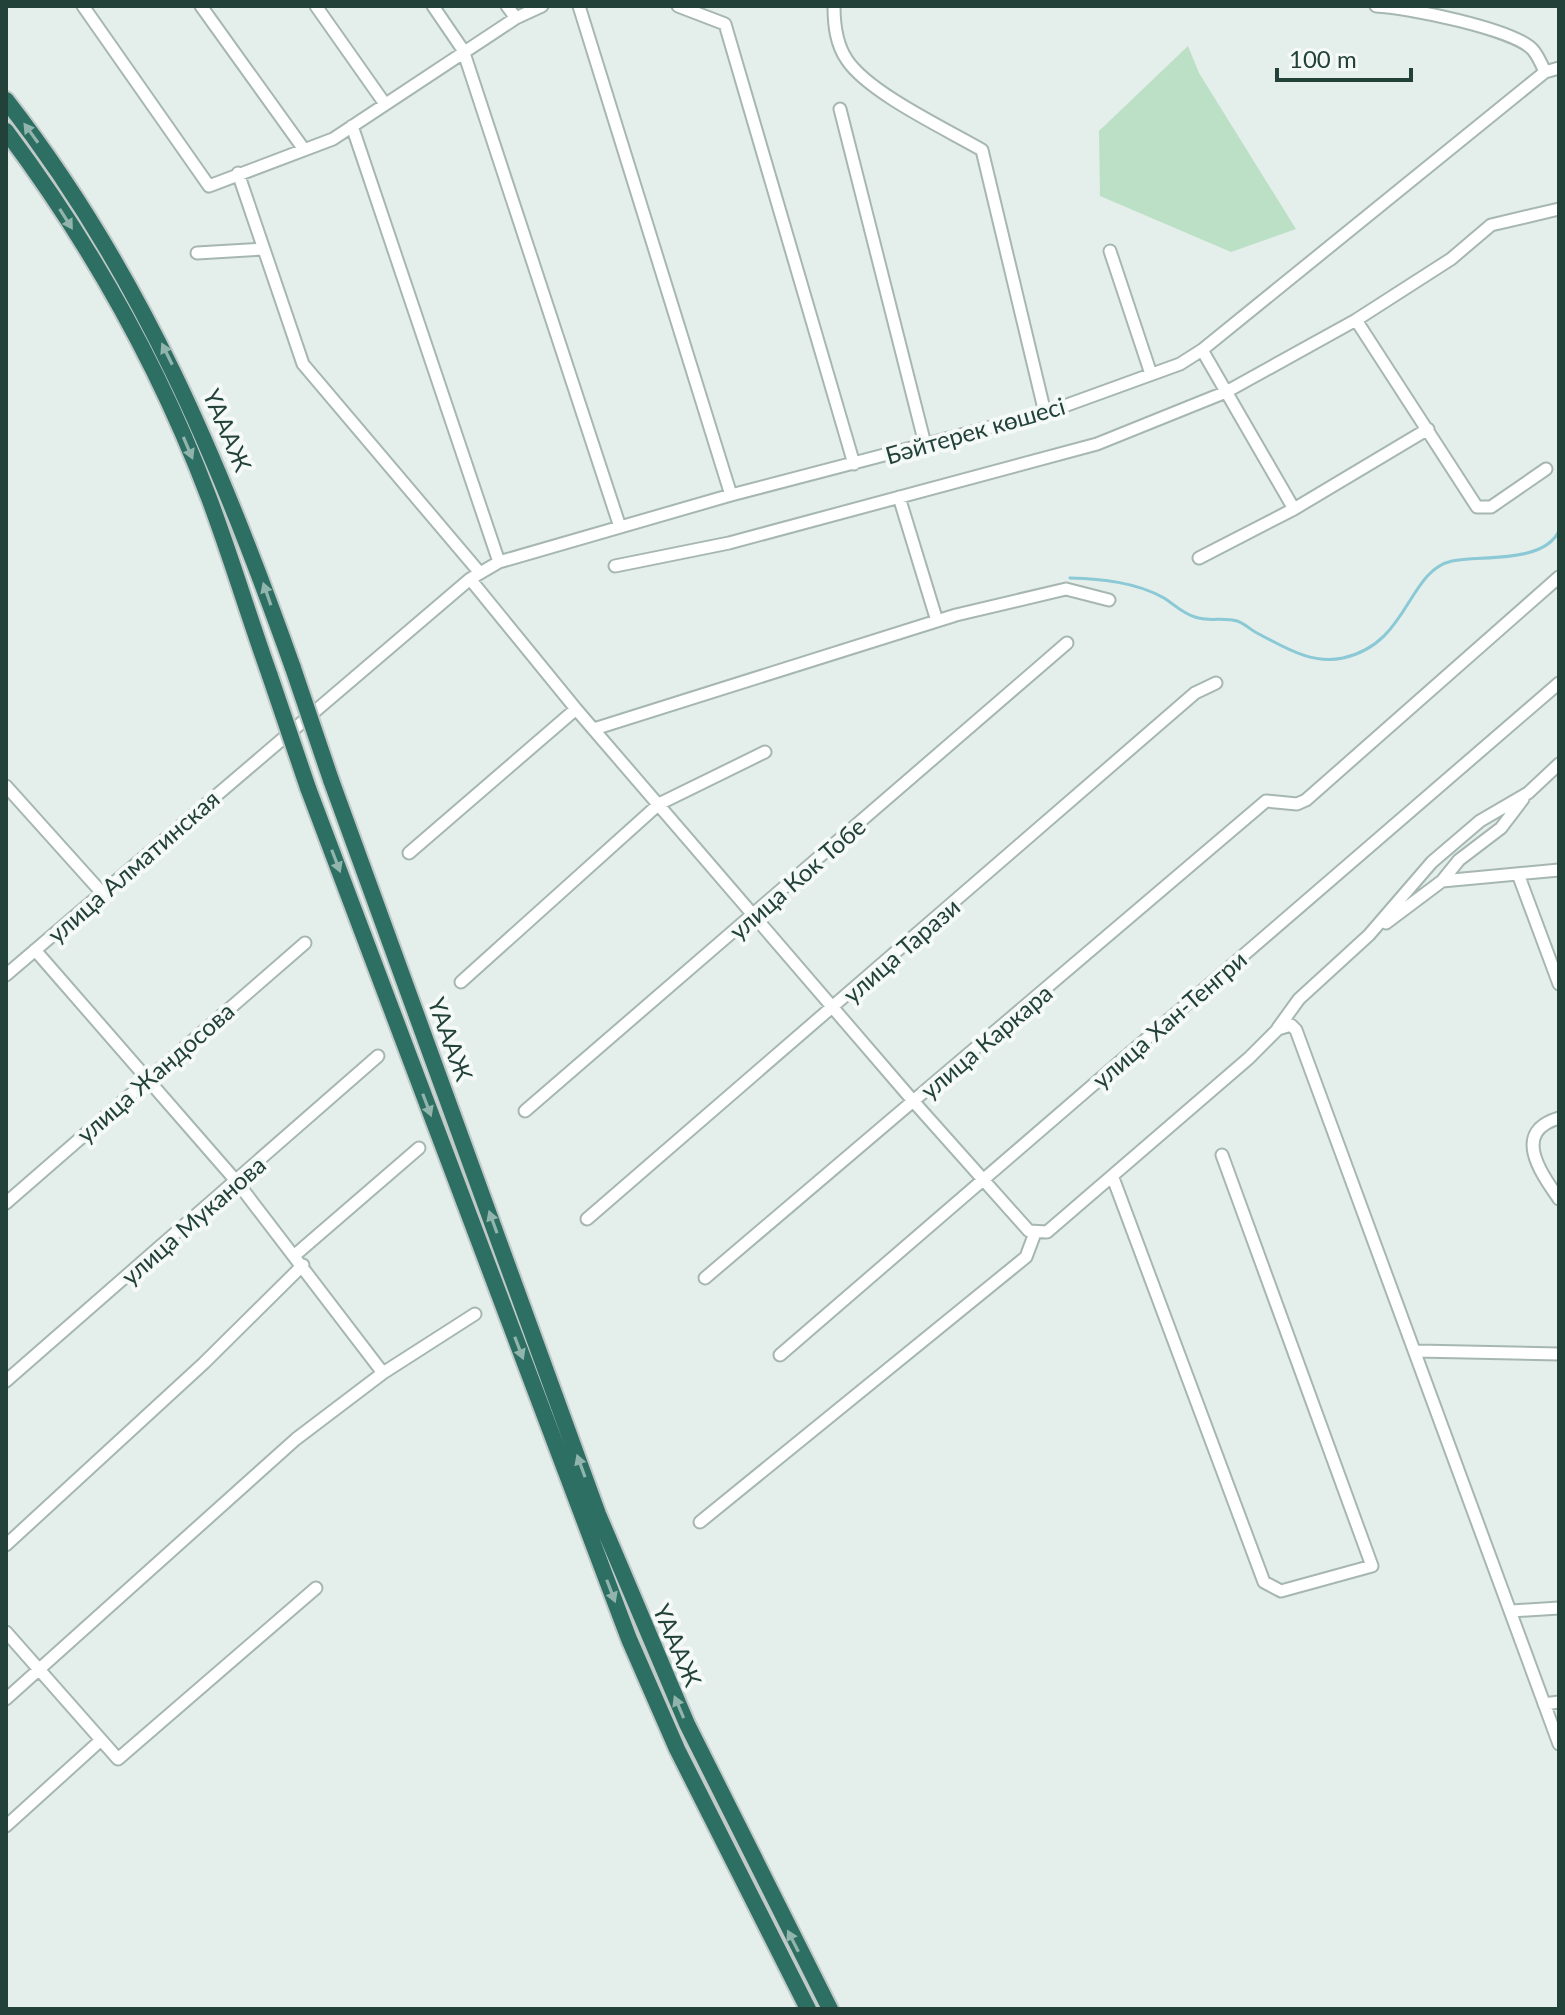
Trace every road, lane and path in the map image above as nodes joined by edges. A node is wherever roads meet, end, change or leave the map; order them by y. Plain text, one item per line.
1 (83, 6) edge
2 (201, 6) edge
3 (316, 6) edge
4 (433, 6) edge
5 (507, 6) edge
6 (542, 6) edge
7 (579, 6) edge
8 (678, 6) edge
9 (834, 6) edge
10 (1376, 6) edge
11 (1399, 7) edge
12 (516, 18) junction
13 (463, 50) junction
14 (1559, 68) edge
15 (1545, 72) junction
16 (6, 100) edge
17 (385, 104) junction
18 (840, 109) dead end
19 (352, 126) junction
20 (6, 131) edge
21 (303, 148) junction
22 (238, 173) junction
23 (1559, 209) edge
24 (264, 249) junction
25 (1110, 251) dead end
26 (197, 253) dead end
27 (1356, 320) junction
28 (1202, 350) junction
29 (1151, 374) junction
30 (1226, 392) junction
31 (1045, 413) junction
32 (1428, 429) junction
33 (925, 444) junction
34 (854, 464) junction
35 (1546, 469) dead end
36 (731, 495) junction
37 (899, 497) junction
38 (1294, 509) junction
39 (620, 527) junction
40 (1199, 558) dead end
41 (499, 562) junction
42 (615, 566) dead end
43 (475, 576) junction
44 (1559, 577) edge
45 (1109, 600) dead end
46 (937, 621) junction
47 (1067, 643) dead end
48 (352, 680) joint
49 (1216, 683) dead end
50 (1559, 683) edge
51 (576, 709) junction
52 (594, 729) junction
53 (765, 752) dead end
54 (1559, 764) edge
55 (6, 786) edge
56 (1528, 793) junction
57 (659, 804) junction
58 (409, 853) dead end
59 (1559, 870) edge
60 (1518, 874) junction
61 (1442, 881) junction
62 (103, 894) junction
63 (754, 915) junction
64 (1369, 935) junction
65 (305, 943) dead end
66 (35, 950) junction
67 (8, 971) edge
68 (461, 982) dead end
69 (1559, 984) edge
70 (835, 1008) junction
71 (1278, 1029) junction
72 (378, 1056) dead end
73 (149, 1078) junction
74 (914, 1102) junction
75 (525, 1111) dead end
76 (1559, 1118) edge
77 (419, 1148) dead end
78 (1222, 1155) dead end
79 (1113, 1178) junction
80 (983, 1179) junction
81 (237, 1182) junction
82 (1559, 1199) edge
83 (6, 1203) edge
84 (587, 1219) dead end
85 (1035, 1233) junction
86 (295, 1255) junction
87 (303, 1265) junction
88 (705, 1278) dead end
89 (475, 1314) dead end
90 (1417, 1351) junction
91 (1559, 1354) edge
92 (780, 1355) dead end
93 (383, 1373) junction
94 (6, 1381) edge
95 (700, 1522) dead end
96 (6, 1545) edge
97 (316, 1588) dead end
98 (1559, 1608) edge
99 (1512, 1611) junction
100 (6, 1632) edge
101 (40, 1669) junction
102 (6, 1699) edge
103 (1559, 1702) edge
104 (1544, 1704) junction
105 (101, 1740) junction
106 (1559, 1744) edge
107 (6, 1826) edge
108 (808, 2009) edge
109 (830, 2009) edge

1 - 22 street
2 - 21 street
3 - 17 street
4 - 13 street
5 - 12 street
6 - 12 street
7 - 36 street
8 - 34 street
9 - 31 street
10 - 11 street
11 - 15 street
12 - 13 street
13 - 17 street
13 - 39 street
14 - 15 street, Бәйтерек көшесі
15 - 28 street, Бәйтерек көшесі
109 -> 16 highway, ҮАААЖ, bridge
17 - 19 street
18 - 33 street
19 - 21 street
19 - 41 street
20 -> 108 highway, ҮАААЖ, bridge
21 - 22 street
22 - 24 street
23 - 27 street
24 - 26 street
24 - 43 street
25 - 29 street
27 - 30 street
27 - 32 street
28 - 29 street, Бәйтерек көшесі
28 - 30 street
29 - 31 street, Бәйтерек көшесі
30 - 37 street
30 - 38 street
31 - 33 street, Бәйтерек көшесі
32 - 35 street
32 - 38 street
33 - 34 street, Бәйтерек көшесі
34 - 36 street, Бәйтерек көшесі
36 - 39 street, Бәйтерек көшесі
37 - 42 street
37 - 46 street
38 - 40 street
39 - 41 street, Бәйтерек көшесі
41 - 43 street, Бәйтерек көшесі
43 - 48 street, Бәйтерек көшесі
43 - 51 street
44 - 74 street, улица Каркара
45 - 46 street
46 - 52 street
47 - 63 street, улица Кок Тобе
48 - 62 street, улица Алматинская
49 - 70 street, улица Тарази
50 - 80 street, улица Хан-Тенгри
51 - 52 street
51 - 58 street
52 - 57 street
53 - 57 street
54 - 56 street
55 - 62 street
56 - 61 street
56 - 64 street
57 - 63 street
57 - 68 street
59 - 60 street
60 - 61 street
60 - 69 street
61 - 64 street
62 - 66 street, улица Алматинская
63 - 70 street
63 - 75 street, улица Кок Тобе
64 - 71 street
65 - 73 street, улица Жандосова
66 - 67 street, улица Алматинская
66 - 73 street
70 - 74 street
70 - 84 street, улица Тарази
71 - 79 street
71 - 90 street
72 - 81 street, улица Муканова
73 - 81 street
73 - 83 street, улица Жандосова
74 - 80 street
74 - 88 street, улица Каркара
76 - 82 street
77 - 86 street
78 - 79 street
79 - 85 street
80 - 85 street
80 - 92 street, улица Хан-Тенгри
81 - 86 street
81 - 94 street, улица Муканова
85 - 95 street
86 - 87 street
87 - 93 street
87 - 96 street
89 - 93 street
90 - 91 street
90 - 99 street
93 - 101 street
97 - 105 street
98 - 99 street
99 - 104 street
100 - 101 street
101 - 102 street
101 - 105 street
103 - 104 street
104 - 106 street
105 - 107 street

